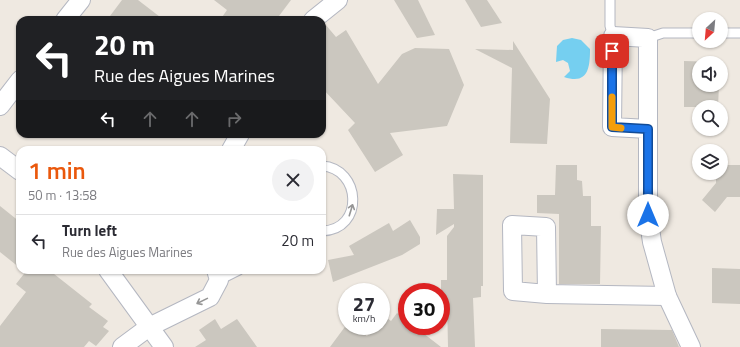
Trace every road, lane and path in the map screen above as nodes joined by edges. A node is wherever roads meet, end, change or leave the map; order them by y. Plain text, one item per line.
1 (81, 0) edge
2 (338, 0) edge
3 (610, 0) edge
4 (69, 16) edge
5 (318, 16) edge
6 (692, 33) edge
7 (728, 33) edge
8 (740, 33) edge
9 (613, 36) junction
10 (648, 38) junction
11 (16, 85) edge
12 (0, 106) edge
13 (648, 129) junction
14 (0, 156) edge
15 (326, 167) edge
16 (16, 168) edge
17 (326, 231) edge
18 (111, 274) edge
19 (218, 275) edge
20 (547, 294) dead end
21 (667, 296) junction
22 (149, 327) junction
23 (122, 347) edge
24 (164, 347) edge
25 (691, 347) edge

1 - 4 street
2 - 5 street
3 - 9 lane
6 - 10 lane
7 - 8 lane
9 - 10 street
9 - 13 street
10 - 13 street
11 - 12 street
13 - 21 street
14 - 16 street
17 -> 15 lane
18 - 22 street
19 -> 22 street
20 - 21 street
21 - 25 street
22 - 23 street
22 - 24 street

